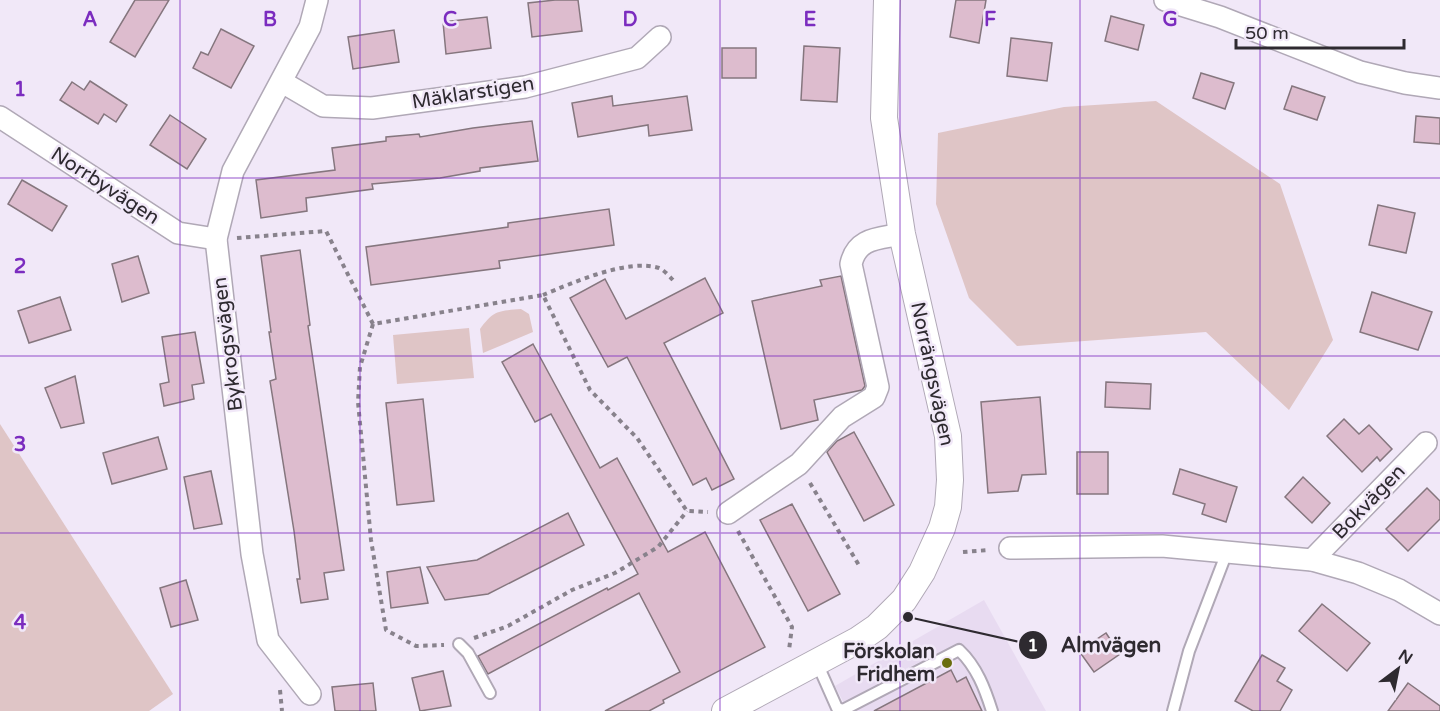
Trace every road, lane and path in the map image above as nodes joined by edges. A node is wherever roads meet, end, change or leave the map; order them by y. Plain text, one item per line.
1 (317, 0) edge
2 (887, 0) edge
3 (1165, 0) edge
4 (660, 37) dead end
5 (282, 82) junction
6 (1440, 88) edge
7 (0, 117) edge
8 (902, 234) junction
9 (216, 239) junction
10 (673, 280) dead end
11 (543, 295) junction
12 (373, 324) junction
13 (1426, 443) dead end
14 (799, 464) junction
15 (687, 511) junction
16 (728, 513) junction
17 (1010, 548) dead end
18 (1227, 552) junction
19 (1312, 560) junction
20 (860, 567) dead end
21 (1440, 614) edge
22 (459, 644) junction
23 (808, 667) junction
24 (490, 693) dead end
25 (310, 694) dead end
26 (725, 711) edge
27 (993, 711) edge
28 (1173, 711) edge

1 - 5 street, Bykrogsvägen
2 - 8 street, Norrängsvägen
3 - 6 street
4 - 5 street, Mäklarstigen
5 - 9 street, Bykrogsvägen
7 - 9 street, Norrbyvägen
8 - 14 street
8 - 23 street, Norrängsvägen
9 - 12 path
9 - 25 street, Bykrogsvägen
10 - 11 path
11 - 12 path
11 - 15 path
12 - 22 path
13 - 19 street, Bokvägen
14 - 16 street
14 - 20 path
15 - 16 path
15 - 22 path
16 - 23 path
17 - 18 street
18 - 19 street
18 - 28 lane
19 - 21 street
22 - 24 lane
23 - 26 street, Norrängsvägen
23 - 27 lane

